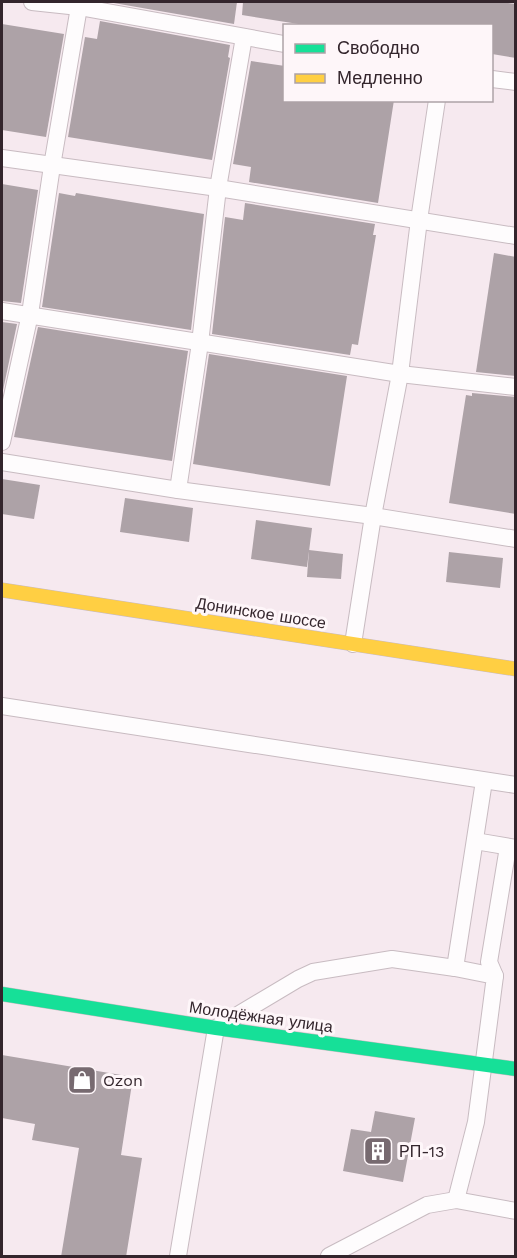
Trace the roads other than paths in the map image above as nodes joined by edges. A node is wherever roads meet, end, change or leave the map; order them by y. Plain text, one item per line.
1 (32, 2) edge
2 (79, 7) junction
3 (244, 37) junction
4 (283, 44) edge
5 (493, 79) edge
6 (516, 82) edge
7 (437, 102) edge
8 (2, 158) edge
9 (52, 166) junction
10 (218, 188) junction
11 (419, 220) junction
12 (516, 236) edge
13 (2, 311) edge
14 (30, 314) junction
15 (200, 343) junction
16 (400, 374) junction
17 (516, 387) edge
18 (2, 442) edge
19 (2, 462) edge
20 (178, 490) junction
21 (373, 516) junction
22 (516, 539) edge
23 (2, 590) edge
24 (353, 644) junction
25 (516, 669) edge
26 (2, 706) edge
27 (484, 781) junction
28 (516, 785) edge
29 (475, 841) junction
30 (512, 848) edge
31 (455, 969) junction
32 (495, 976) junction
33 (2, 994) edge
34 (216, 1028) junction
35 (484, 1064) junction
36 (516, 1069) edge
37 (456, 1200) junction
38 (516, 1211) edge
39 (178, 1257) edge
40 (329, 1257) edge

1 - 2 lane
2 - 3 lane
2 - 9 lane
3 - 4 lane
3 - 10 lane
5 - 6 lane
7 - 11 lane
8 - 9 lane
9 - 10 lane
9 - 14 lane
10 - 11 lane
10 - 15 lane
11 - 12 lane
11 - 16 lane
13 - 14 lane
14 - 15 lane
14 - 18 lane
15 - 16 lane
15 - 20 lane
16 - 17 lane
16 - 21 lane
19 - 20 lane
20 - 21 lane
21 - 22 lane
21 - 24 lane
23 - 24 street, Донинское шоссе
24 - 25 street, Донинское шоссе
26 - 27 lane
27 - 28 lane
27 - 29 lane
29 - 30 lane
29 - 31 lane
30 - 32 lane
31 - 32 lane
31 - 34 lane
32 - 35 lane
33 - 34 street, Молодёжная улица
34 - 35 street, Молодёжная улица
34 - 39 lane
35 - 36 street, Молодёжная улица
35 - 37 lane
37 - 38 lane
37 - 40 lane

